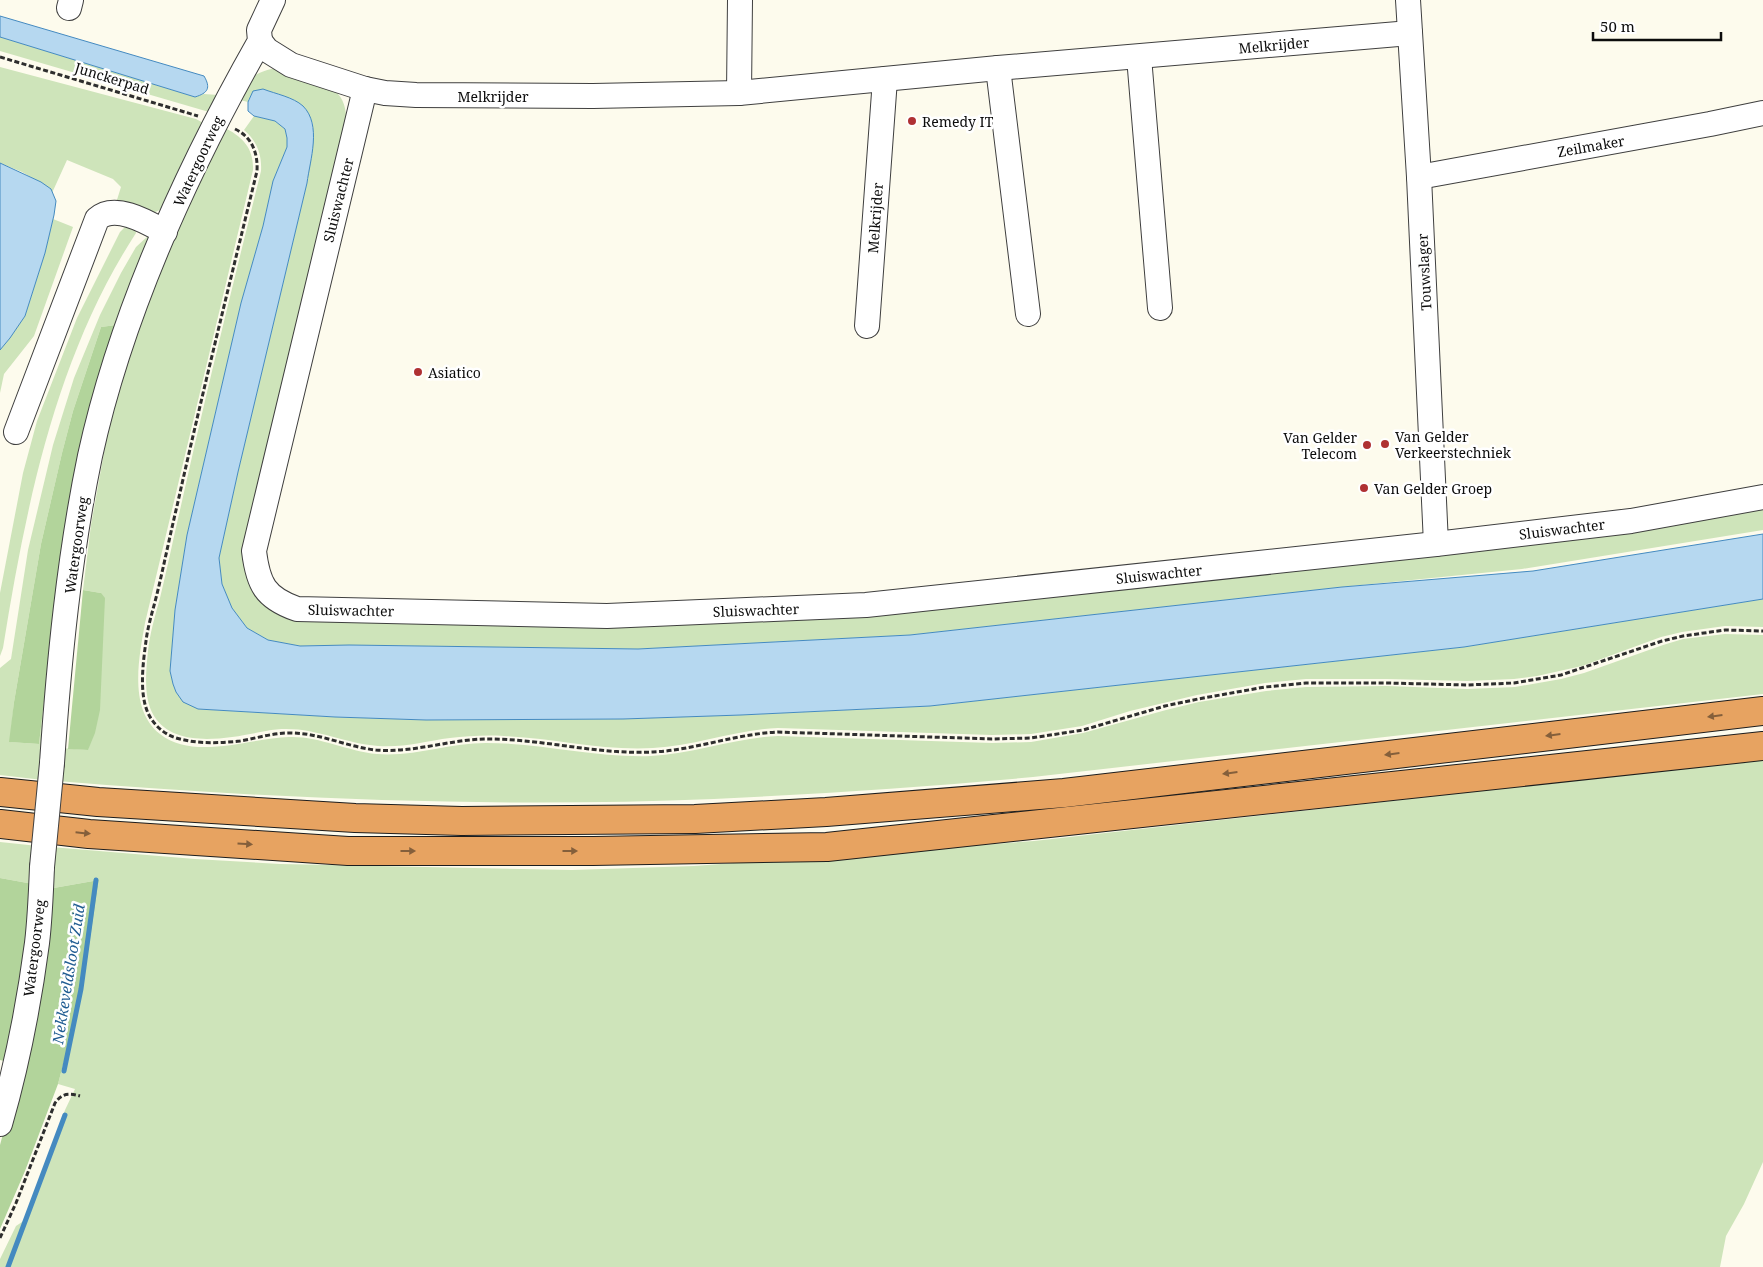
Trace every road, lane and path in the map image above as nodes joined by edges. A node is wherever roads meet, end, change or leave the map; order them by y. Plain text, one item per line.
1 (273, 0) edge
2 (740, 0) edge
3 (1408, 0) edge
4 (1410, 33) junction
5 (260, 41) junction
6 (1139, 56) junction
7 (0, 57) edge
8 (998, 68) junction
9 (885, 79) junction
10 (365, 89) junction
11 (739, 93) junction
12 (1763, 112) edge
13 (217, 121) junction
14 (1419, 177) junction
15 (165, 232) junction
16 (1160, 308) dead end
17 (1028, 314) dead end
18 (867, 326) dead end
19 (16, 432) dead end
20 (1763, 497) edge
21 (1436, 544) junction
22 (1763, 711) edge
23 (1763, 746) edge
24 (0, 792) edge
25 (0, 824) edge
26 (80, 1096) dead end
27 (0, 1124) edge
28 (0, 1238) edge

1 - 5 street, Watergoorweg
2 - 11 street
3 - 4 street, Touwslager
4 - 6 street, Melkrijder
4 - 14 street, Touwslager
5 - 10 street, Melkrijder
5 - 13 street, Watergoorweg
6 - 8 street, Melkrijder
6 - 16 street
7 - 13 path, Junckerpad
8 - 9 street, Melkrijder
8 - 17 street
9 - 11 street, Melkrijder
9 - 18 street, Melkrijder
10 - 11 street, Melkrijder
10 - 21 street, Sluiswachter
12 - 14 street, Zeilmaker
13 - 15 street, Watergoorweg
14 - 21 street, Touwslager
15 - 19 street
15 - 27 street, Watergoorweg, bridge
20 - 21 street, Sluiswachter
22 -> 24 highway
25 -> 23 highway
26 - 28 path

